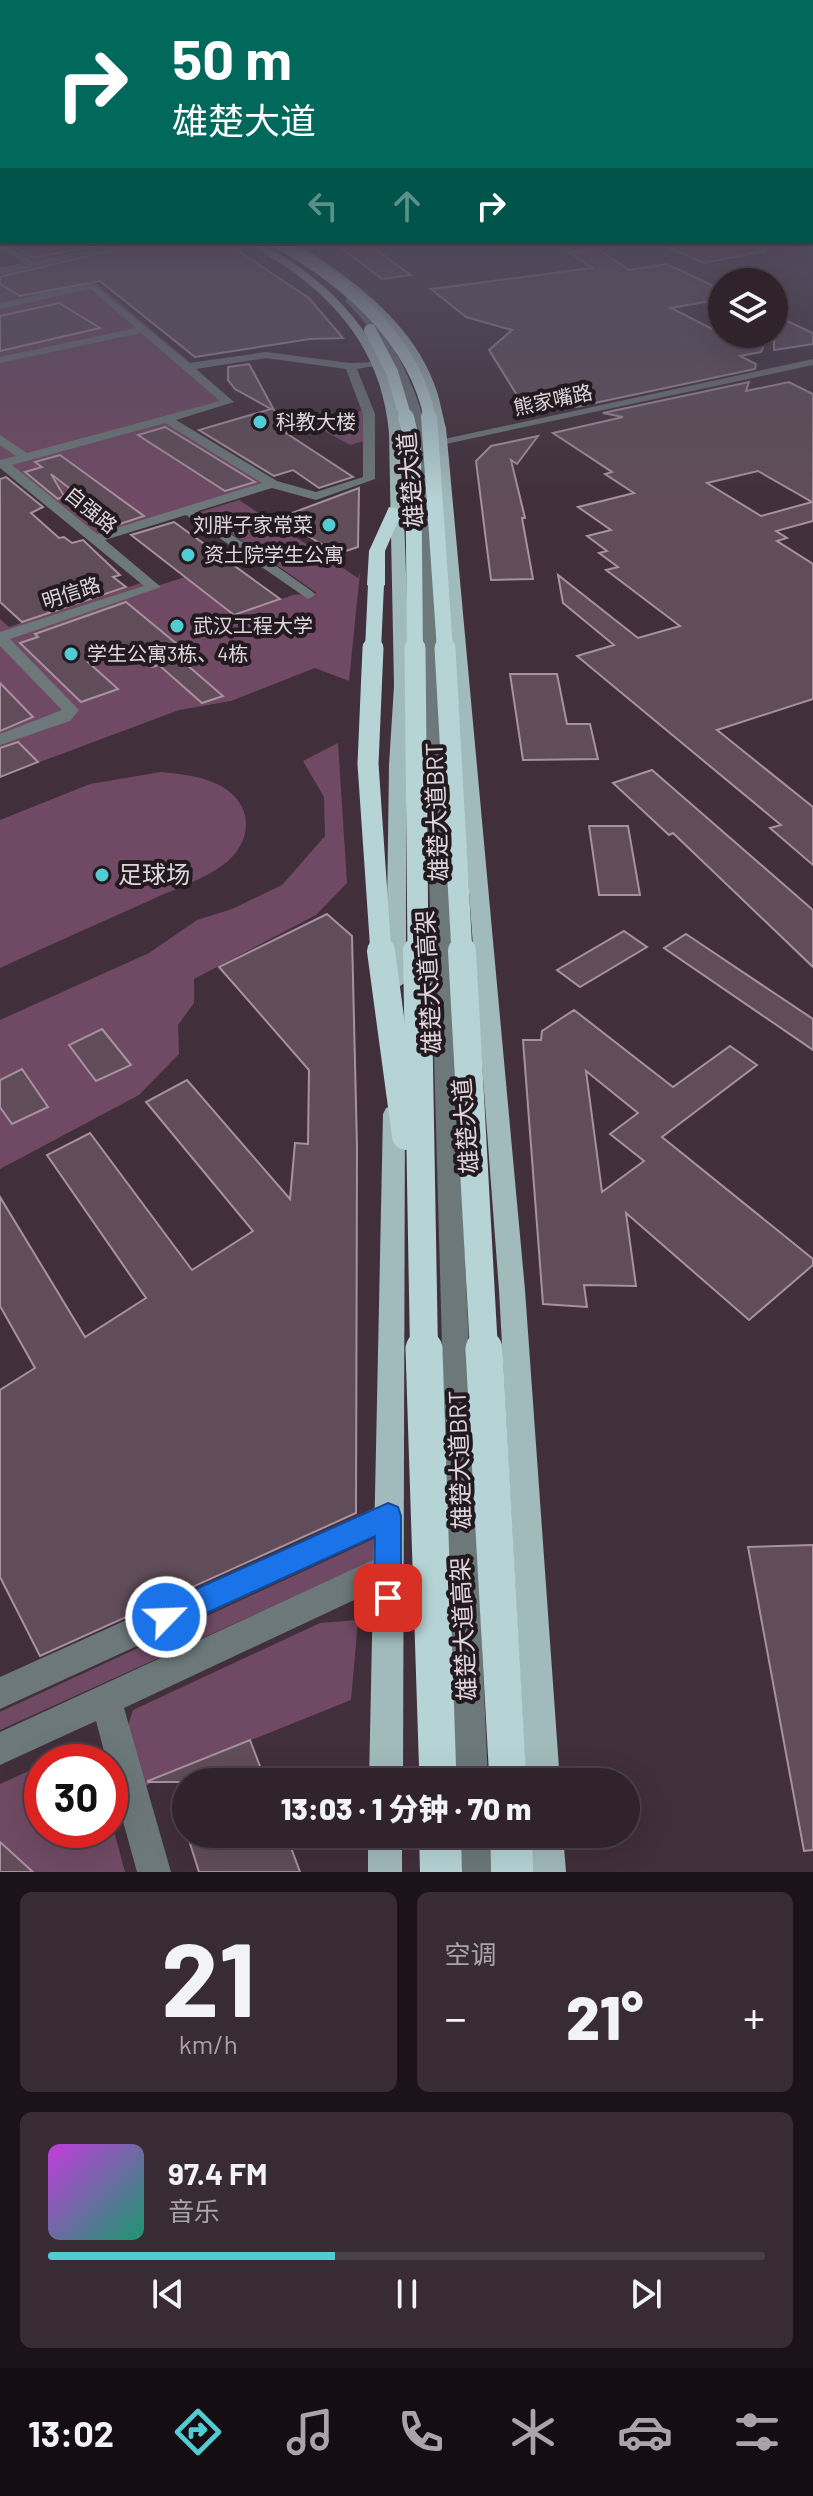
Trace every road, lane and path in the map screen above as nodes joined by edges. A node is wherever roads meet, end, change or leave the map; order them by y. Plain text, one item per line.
1 (356, 328) edge
2 (369, 328) edge
3 (369, 328) edge
4 (384, 328) edge
5 (396, 328) edge
6 (143, 330) joint
7 (0, 360) edge
8 (813, 362) edge
9 (350, 366) junction
10 (383, 366) junction
11 (186, 367) junction
12 (422, 370) junction
13 (167, 419) junction
14 (0, 439) edge
15 (441, 441) junction
16 (25, 457) junction
17 (1, 464) edge
18 (272, 484) junction
19 (188, 510) junction
20 (395, 510) junction
21 (95, 539) junction
22 (154, 587) joint
23 (308, 595) dead end
24 (0, 619) edge
25 (5, 636) edge
26 (0, 740) edge
27 (420, 1232) junction
28 (388, 1516) junction
29 (388, 1568) junction
30 (0, 1693) edge
31 (106, 1700) junction
32 (0, 1749) edge
33 (386, 1768) edge
34 (438, 1768) edge
35 (470, 1768) edge
36 (507, 1768) edge
37 (542, 1768) edge
38 (385, 1848) edge
39 (440, 1848) edge
40 (473, 1848) edge
41 (511, 1848) edge
42 (547, 1848) edge
43 (154, 1872) edge
44 (385, 1872) edge
45 (441, 1872) edge
46 (474, 1872) edge
47 (512, 1872) edge
48 (549, 1872) edge

1 - 10 main road, 雄楚大道
2 - 10 street, 雄楚大道BRT
3 - 27 highway, 雄楚大道高架, bridge
4 - 36 highway, 雄楚大道高架, bridge
5 - 12 main road, 雄楚大道
6 - 7 street
6 - 11 street
8 - 15 street, 熊家嘴路
9 - 10 street
9 - 11 street
9 - 18 street
10 - 12 main road
10 - 20 main road, 雄楚大道
10 - 35 street, 雄楚大道BRT
11 - 13 street
12 - 15 main road, 雄楚大道
13 - 16 street
13 - 18 street
14 - 16 street
15 - 37 main road, 雄楚大道
16 - 17 street
17 - 21 street, 自强路
18 - 19 street
19 - 21 street
19 - 23 street
20 - 27 highway, bridge
20 - 28 main road, 雄楚大道
21 - 22 street, 自强路
22 - 25 street, 明信路
24 - 25 street
25 - 26 street
27 - 34 highway, 雄楚大道高架, bridge
28 - 29 main road, 雄楚大道
28 - 30 street
29 - 31 street
29 - 33 main road, 雄楚大道
31 - 32 street
31 - 43 street
38 - 44 main road
39 - 45 highway
40 - 46 street
41 - 47 highway
42 - 48 main road

